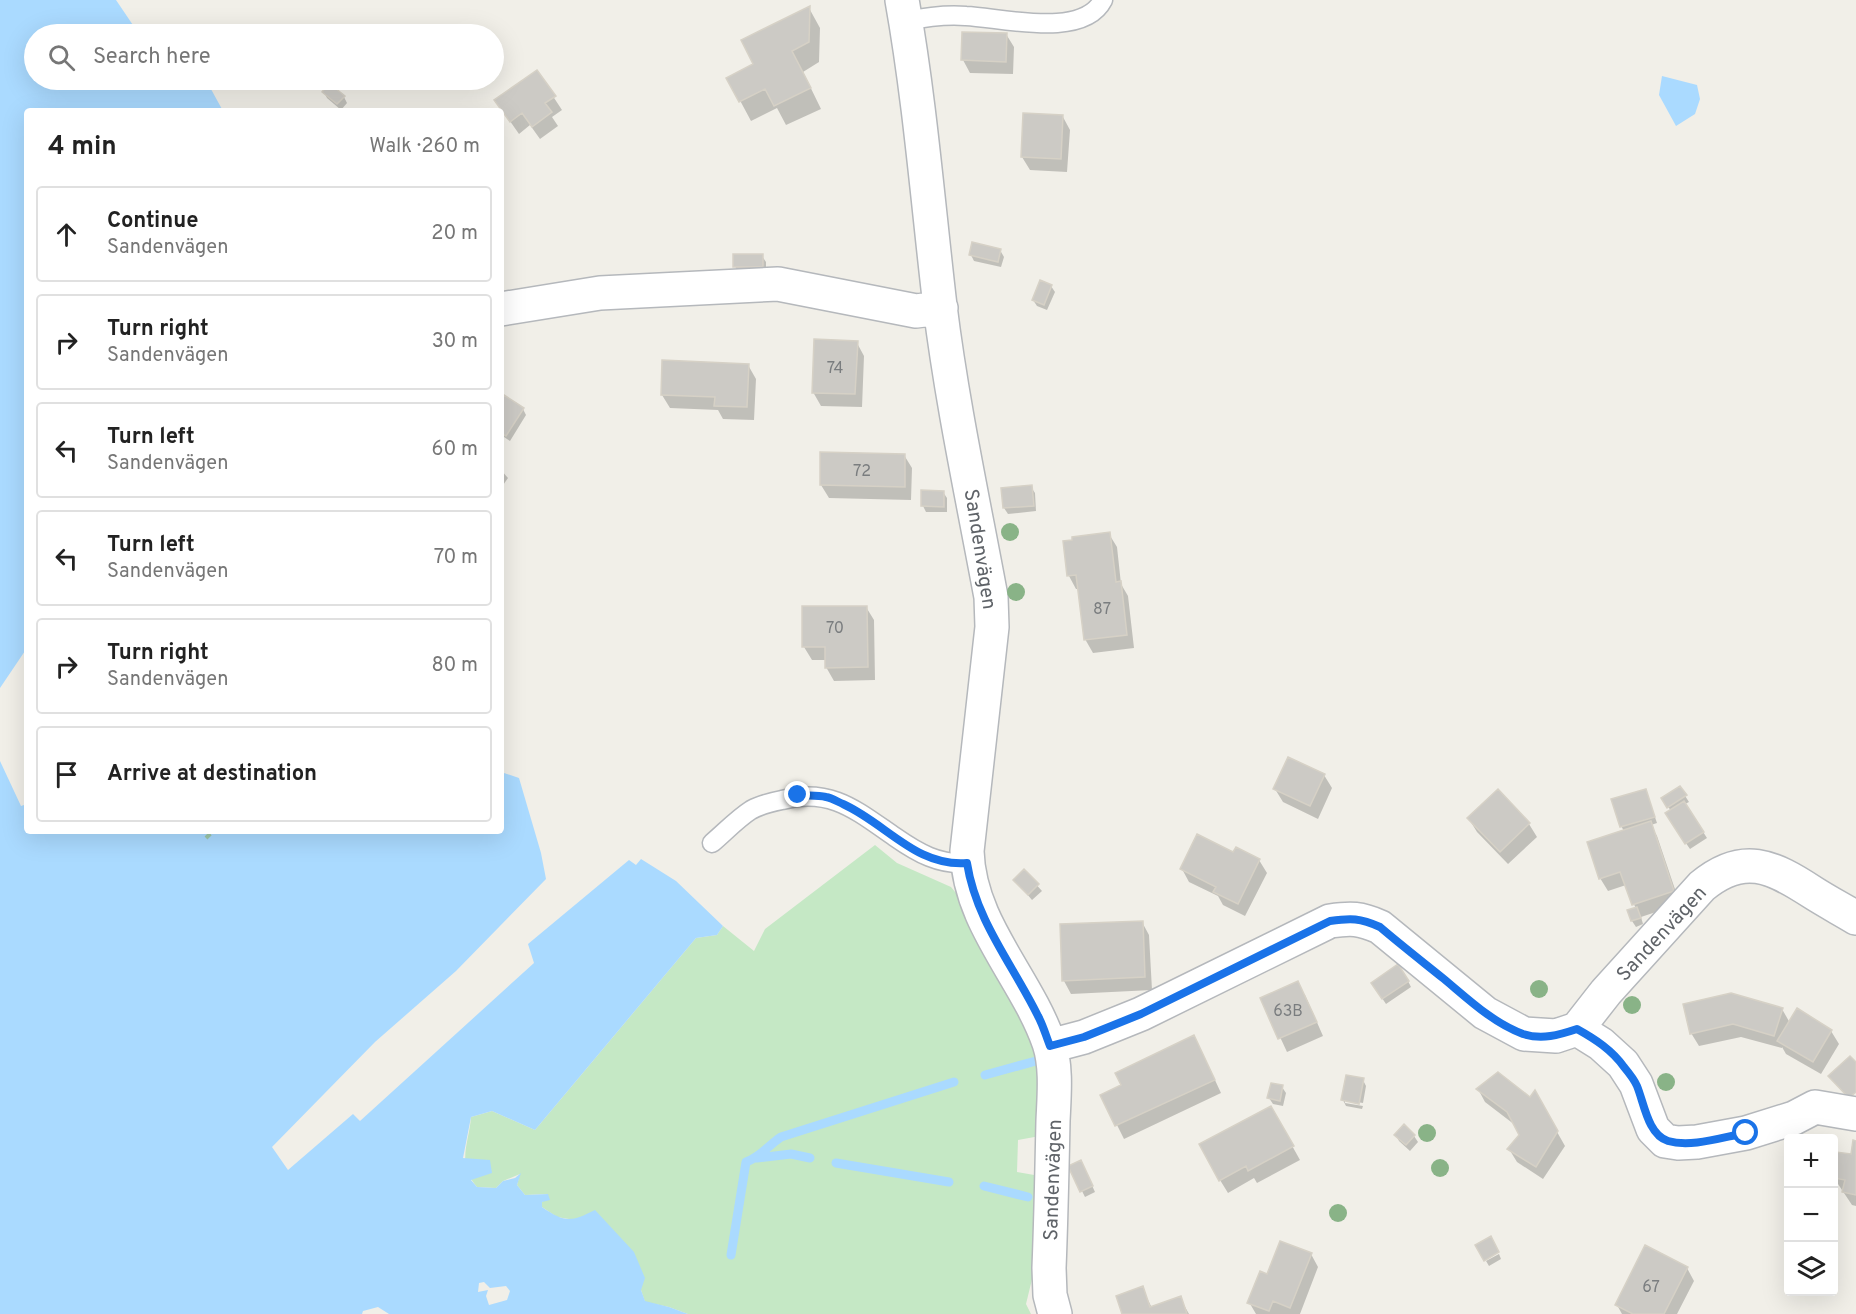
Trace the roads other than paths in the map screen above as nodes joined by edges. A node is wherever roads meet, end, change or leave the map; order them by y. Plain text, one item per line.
1 (1103, 0) edge
2 (904, 11) edge
3 (941, 308) junction
4 (504, 309) edge
5 (712, 843) dead end
6 (967, 863) junction
7 (1856, 918) edge
8 (1577, 1029) junction
9 (1050, 1046) junction
10 (1856, 1114) edge
11 (1055, 1314) edge

1 - 2 lane
2 - 3 street, Sandenvägen
3 - 4 street
3 - 6 street, Sandenvägen
5 - 6 lane
6 - 9 street, Sandenvägen
7 - 8 street, Sandenvägen
8 - 9 street
8 - 10 street
9 - 11 street, Sandenvägen

